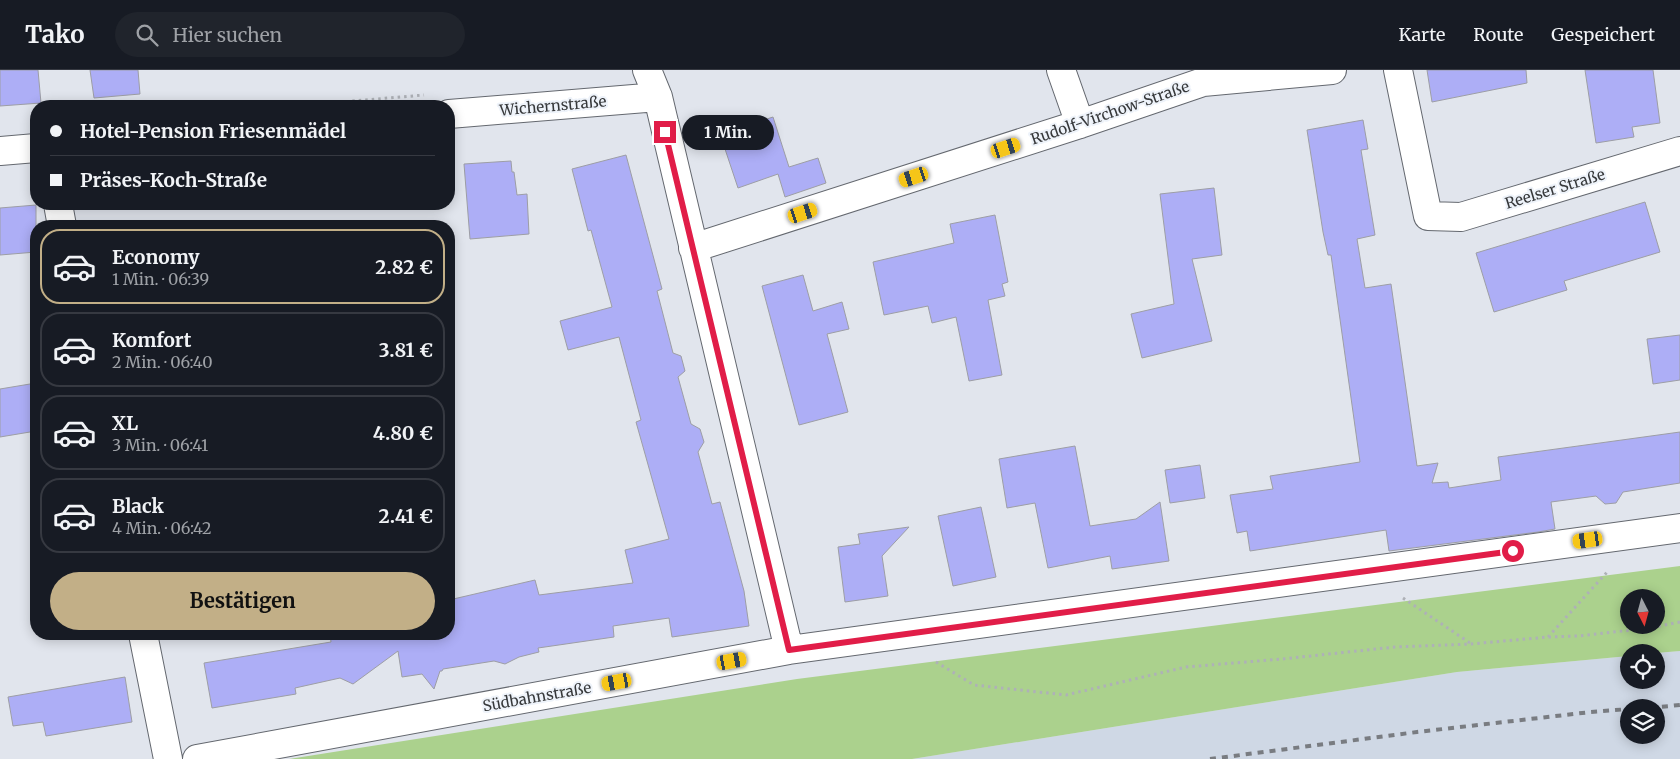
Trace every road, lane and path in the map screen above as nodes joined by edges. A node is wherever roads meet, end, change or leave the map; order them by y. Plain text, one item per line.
1 (647, 70) edge
2 (1061, 70) edge
3 (1332, 70) edge
4 (1398, 70) edge
5 (658, 97) junction
6 (455, 114) edge
7 (1080, 124) junction
8 (30, 148) edge
9 (0, 151) edge
10 (1680, 151) edge
11 (693, 248) junction
12 (1680, 528) edge
13 (1612, 568) dead end
14 (1364, 571) junction
15 (1680, 622) edge
16 (1548, 637) junction
17 (144, 640) edge
18 (1471, 644) junction
19 (789, 650) junction
20 (934, 661) dead end
21 (168, 759) edge
22 (197, 759) edge

1 - 5 street
2 - 7 street
3 - 7 street, Rudolf-Virchow-Straße
4 - 10 street, Reelser Straße
5 - 6 street, Wichernstraße
5 - 11 street
7 - 11 street, Rudolf-Virchow-Straße
8 - 9 street
11 - 19 street
12 - 14 street, Südbahnstraße
13 - 16 path
14 - 18 path
14 - 19 street, Südbahnstraße
15 - 16 path
16 - 18 path
17 - 21 street
18 - 20 path
19 - 22 street, Südbahnstraße

